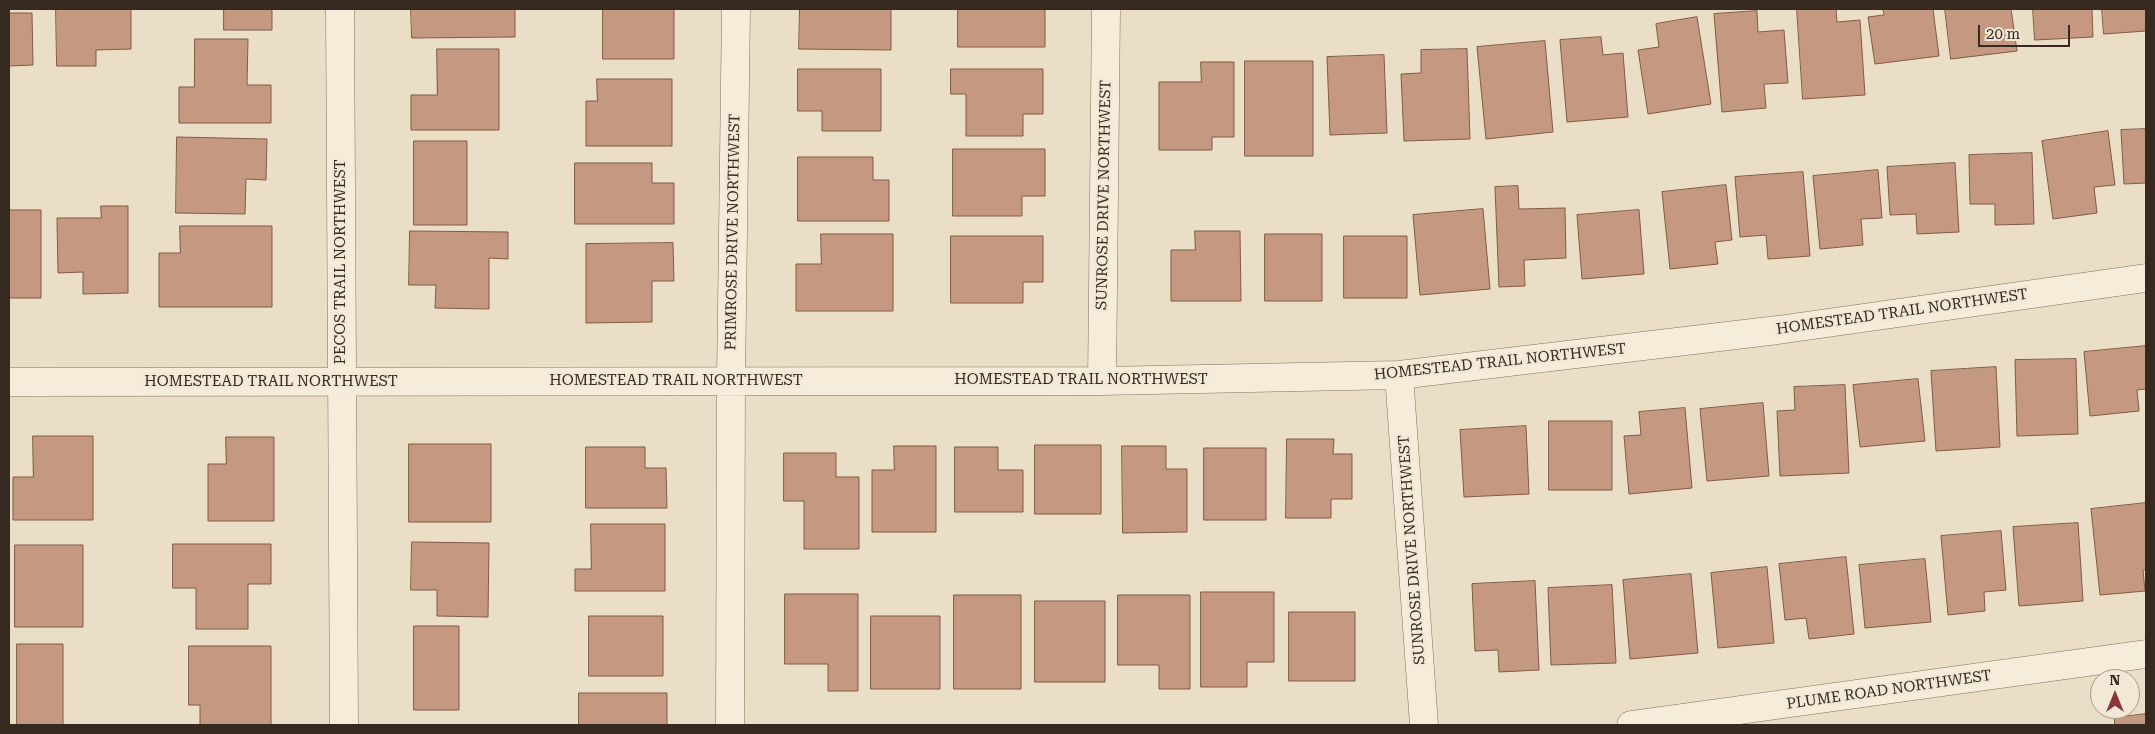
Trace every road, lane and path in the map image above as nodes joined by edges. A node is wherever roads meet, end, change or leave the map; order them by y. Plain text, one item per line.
1 (340, 9) edge
2 (736, 9) edge
3 (1106, 9) edge
4 (2146, 278) edge
5 (1399, 375) junction
6 (342, 381) junction
7 (731, 381) junction
8 (1102, 381) junction
9 (9, 382) edge
10 (2146, 654) edge
11 (344, 725) edge
12 (730, 725) edge
13 (1424, 725) edge
14 (1631, 725) edge

1 - 6 street, PECOS TRAIL NORTHWEST
2 - 7 street, PRIMROSE DRIVE NORTHWEST
3 - 8 street, SUNROSE DRIVE NORTHWEST
4 - 5 street, HOMESTEAD TRAIL NORTHWEST
5 - 8 street, HOMESTEAD TRAIL NORTHWEST
5 - 13 street, SUNROSE DRIVE NORTHWEST
6 - 7 street, HOMESTEAD TRAIL NORTHWEST
6 - 9 street, HOMESTEAD TRAIL NORTHWEST
6 - 11 street, PECOS TRAIL NORTHWEST
7 - 8 street, HOMESTEAD TRAIL NORTHWEST
7 - 12 street, PRIMROSE DRIVE NORTHWEST
10 - 14 street, PLUME ROAD NORTHWEST

